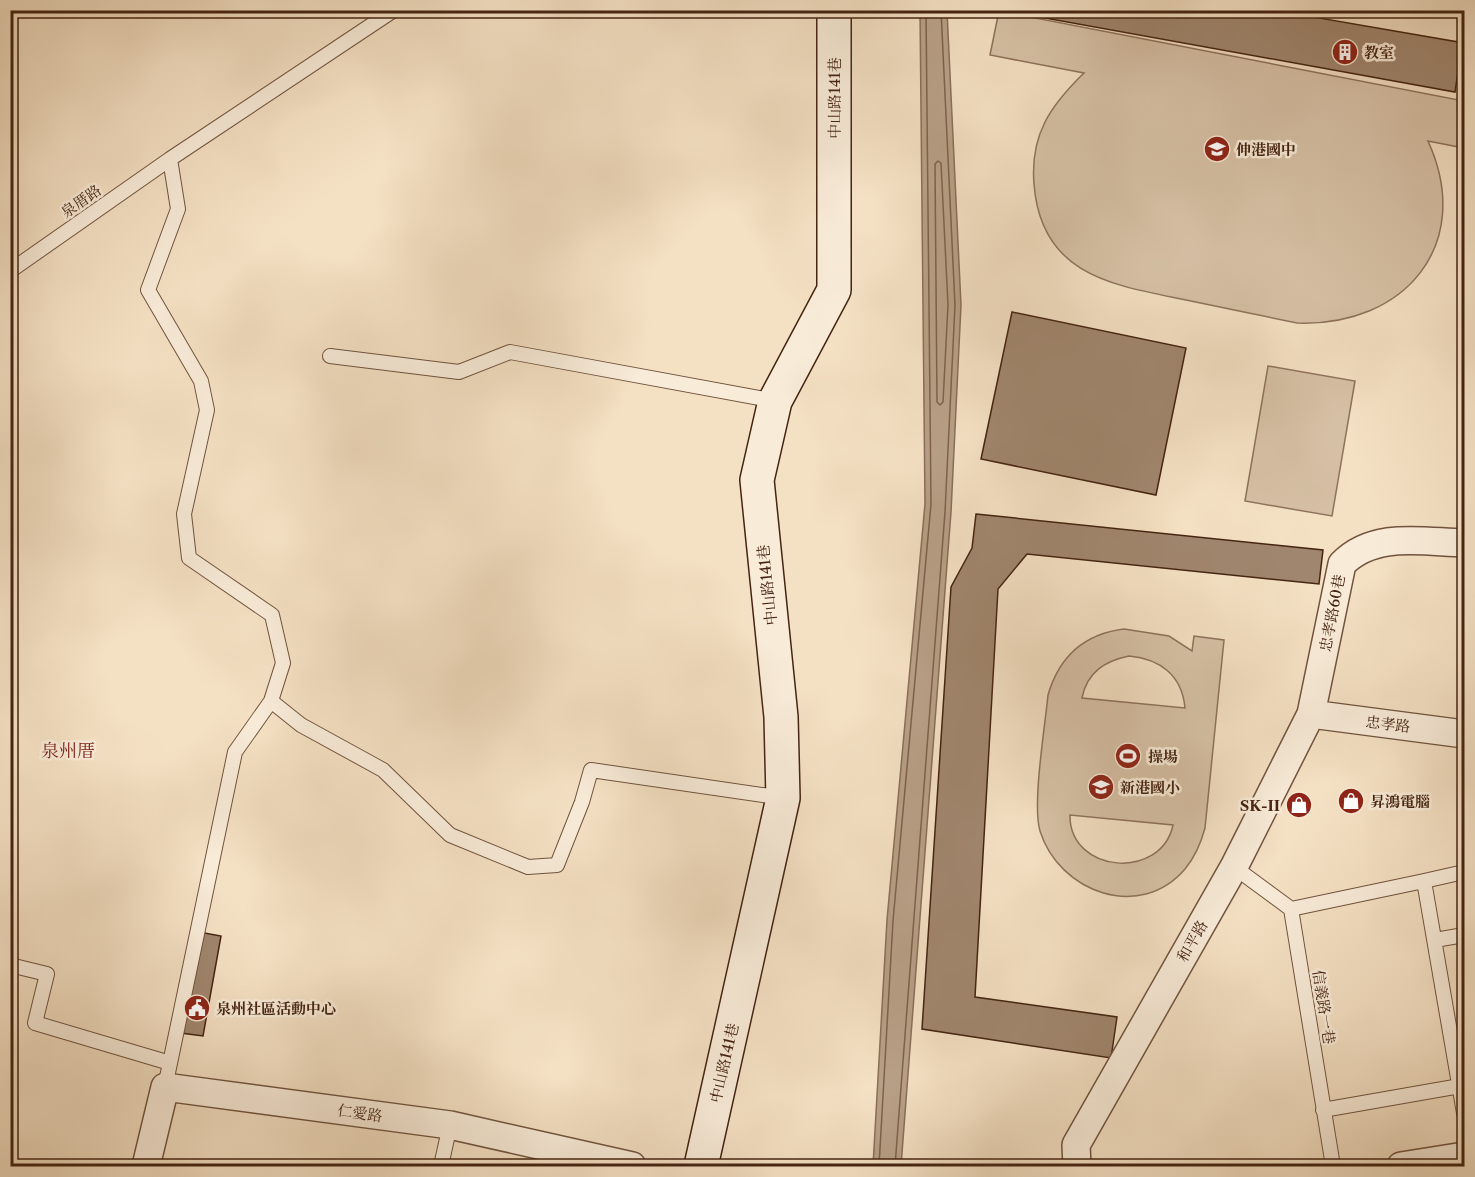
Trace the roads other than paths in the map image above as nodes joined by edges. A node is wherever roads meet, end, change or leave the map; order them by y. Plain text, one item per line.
1 (394, 10) edge
2 (834, 10) edge
3 (170, 159) junction
4 (10, 271) edge
5 (330, 356) dead end
6 (775, 401) junction
7 (1464, 543) edge
8 (271, 701) junction
9 (1311, 714) junction
10 (1464, 734) edge
11 (783, 798) junction
12 (1234, 867) junction
13 (1464, 872) edge
14 (1424, 881) junction
15 (1291, 909) junction
16 (1464, 935) edge
17 (1435, 940) junction
18 (10, 965) edge
19 (168, 1075) junction
20 (1460, 1086) junction
21 (1323, 1110) junction
22 (1464, 1113) edge
23 (450, 1125) junction
24 (1464, 1156) edge
25 (146, 1167) edge
26 (441, 1167) edge
27 (632, 1167) edge
28 (701, 1167) edge
29 (1077, 1167) edge
30 (1333, 1167) edge
31 (1401, 1167) edge

1 - 3 lane, 泉厝路
2 - 6 street, 中山路141巷
3 - 4 lane, 泉厝路
3 - 8 lane
5 - 6 lane
6 - 11 street, 中山路141巷
7 - 9 street, 忠孝路60巷
8 - 11 lane
8 - 19 lane
9 - 10 street, 忠孝路
9 - 12 street, 和平路
11 - 28 street, 中山路141巷
12 - 15 lane
12 - 29 street, 和平路
13 - 14 lane
14 - 15 lane
14 - 17 lane
15 - 21 lane, 信義路一巷
16 - 17 lane
17 - 20 lane
18 - 19 lane
19 - 23 street, 仁愛路
19 - 25 street
20 - 21 lane
20 - 22 lane
21 - 30 lane, 信義路一巷
23 - 26 lane
23 - 27 street, 仁愛路
24 - 31 street

